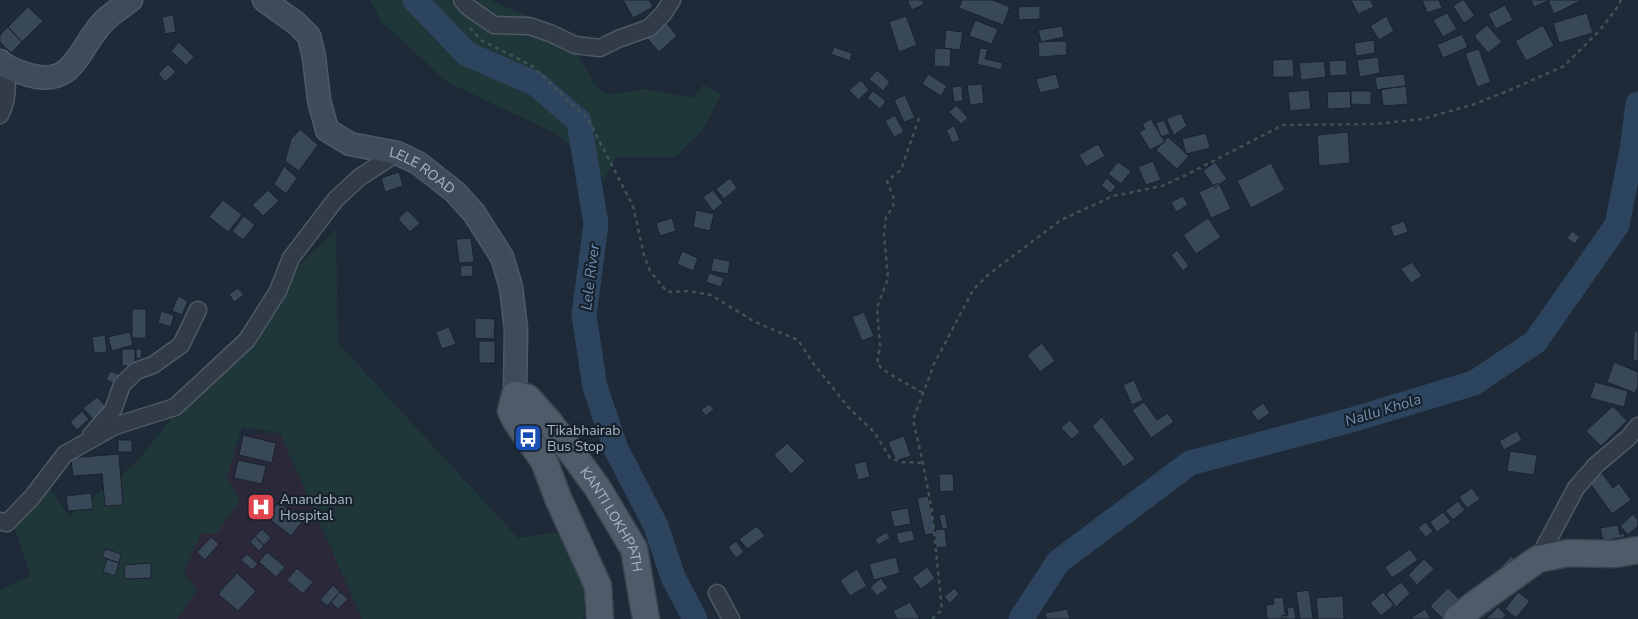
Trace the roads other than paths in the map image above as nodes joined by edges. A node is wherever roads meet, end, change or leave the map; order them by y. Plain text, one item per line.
1 (131, 0) edge
2 (264, 0) edge
3 (462, 0) edge
4 (672, 0) edge
5 (2, 64) edge
6 (0, 115) edge
7 (397, 153) junction
8 (198, 310) dead end
9 (515, 395) junction
10 (1638, 426) edge
11 (81, 446) junction
12 (0, 521) edge
13 (1638, 550) edge
14 (1538, 559) junction
15 (716, 593) dead end
16 (600, 619) edge
17 (646, 619) edge
18 (731, 619) edge
19 (1457, 619) edge

1 - 5 street
2 - 7 street, LELE ROAD
3 - 4 street
5 - 6 street
7 - 9 street, LELE ROAD
7 - 11 street
8 - 11 street
9 - 16 main road
9 - 17 main road, KANTI LOKHPATH
10 - 14 street
11 - 12 street
13 - 14 main road
14 - 19 main road
15 - 18 street

